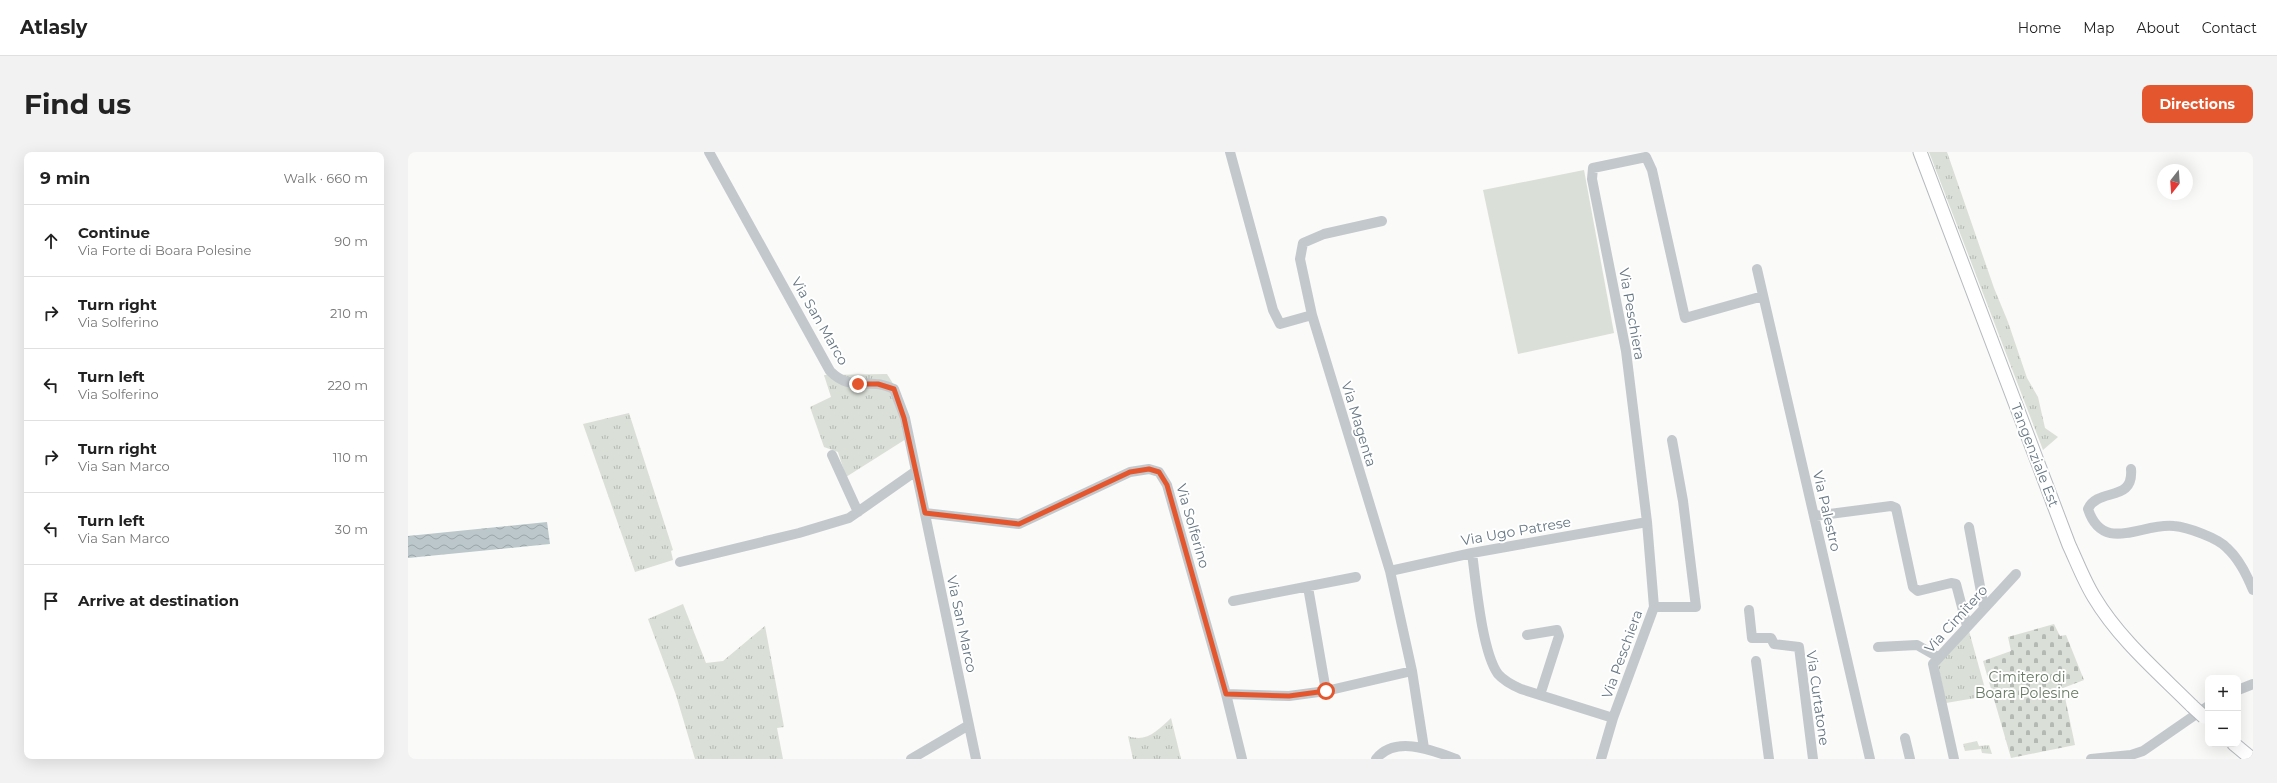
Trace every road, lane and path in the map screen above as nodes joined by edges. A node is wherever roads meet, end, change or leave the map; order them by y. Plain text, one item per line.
1 (709, 152) edge
2 (1230, 152) edge
3 (1920, 152) edge
4 (1382, 221) dead end
5 (1756, 269) dead end
6 (1763, 296) junction
7 (1312, 315) junction
8 (1672, 440) dead end
9 (832, 455) dead end
10 (2131, 469) dead end
11 (916, 471) junction
12 (858, 512) junction
13 (925, 513) junction
14 (1814, 516) junction
15 (1647, 522) junction
16 (1969, 527) dead end
17 (1472, 553) junction
18 (680, 562) dead end
19 (1390, 571) junction
20 (2016, 574) dead end
21 (1356, 577) dead end
22 (1308, 586) junction
23 (2253, 590) edge
24 (1233, 601) dead end
25 (1654, 607) junction
26 (1984, 608) junction
27 (1749, 610) dead end
28 (1967, 626) junction
29 (1527, 634) dead end
30 (1878, 647) dead end
31 (1938, 657) junction
32 (1756, 661) dead end
33 (1412, 671) junction
34 (2253, 684) edge
35 (2241, 689) edge
36 (1326, 691) junction
37 (1226, 694) junction
38 (1540, 695) junction
39 (2205, 714) edge
40 (2205, 716) edge
41 (1613, 718) junction
42 (969, 725) junction
43 (1905, 738) dead end
44 (2229, 747) edge
45 (2238, 747) edge
46 (1424, 748) junction
47 (911, 759) edge
48 (976, 759) edge
49 (1242, 759) edge
50 (1376, 759) edge
51 (1456, 759) edge
52 (1601, 759) edge
53 (1769, 759) edge
54 (1813, 759) edge
55 (1870, 759) edge
56 (1910, 759) edge
57 (1954, 759) edge
58 (2090, 759) edge
59 (2240, 759) edge
60 (2252, 759) edge

1 - 11 street, Via San Marco
2 - 7 street
3 - 39 main road, Tangenziale Est, bridge
4 - 7 street, Via Magenta
5 - 6 street, Via Palestro
6 - 14 street, Via Palestro
6 - 15 street, Via Peschiera
7 - 19 street, Via Magenta
8 - 25 street
9 - 12 street
10 - 23 street
11 - 12 street
11 - 13 street, Via San Marco
12 - 18 street
13 - 37 street, Via Solferino
13 - 42 street, Via San Marco
14 - 28 street
14 - 55 street, Via Palestro
15 - 17 street, Via Ugo Patrese
15 - 25 street, Via Peschiera
16 - 26 street
17 - 19 street, Via Ugo Patrese
17 - 38 street
19 - 33 street, Via Magenta
20 - 26 street, Via Cimitero
21 - 22 street
22 - 24 street
22 - 36 street
25 - 41 street, Via Peschiera
26 - 28 street, Via Cimitero
27 - 54 street, Via Curtatone
28 - 31 street, Via Cimitero
29 - 38 street
30 - 31 street
31 - 57 street, Via Cimitero
32 - 53 street
33 - 36 street
33 - 46 street, Via Magenta
34 - 35 street
36 - 37 street
37 - 49 street, Via Solferino
38 - 41 street
40 - 58 street
41 - 52 street, Via Peschiera
42 - 47 street
42 - 48 street, Via San Marco
43 - 56 street
44 - 59 main road
45 - 60 main road
46 - 50 street
46 - 51 street

